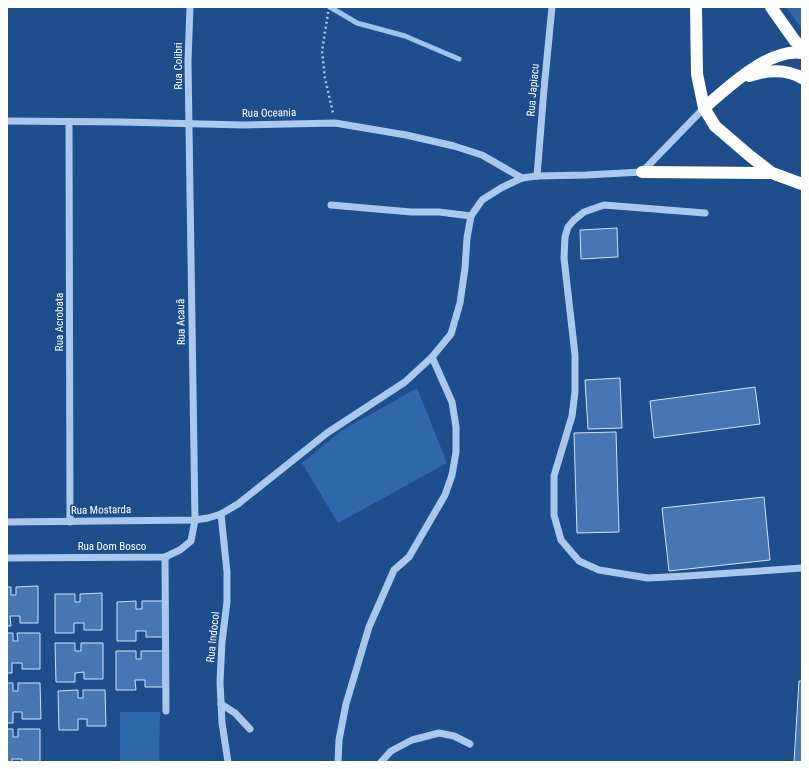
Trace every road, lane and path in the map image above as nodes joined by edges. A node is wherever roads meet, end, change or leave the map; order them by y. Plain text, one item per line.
1 (190, 7) edge
2 (329, 7) edge
3 (552, 7) edge
4 (696, 7) edge
5 (771, 7) edge
6 (802, 47) edge
7 (802, 53) edge
8 (802, 78) edge
9 (734, 82) junction
10 (704, 108) junction
11 (7, 121) edge
12 (69, 122) junction
13 (335, 123) junction
14 (190, 124) junction
15 (642, 172) junction
16 (772, 173) junction
17 (537, 176) junction
18 (522, 178) junction
19 (802, 184) edge
20 (331, 205) dead end
21 (706, 212) dead end
22 (472, 216) junction
23 (432, 358) junction
24 (221, 514) junction
25 (195, 520) junction
26 (7, 522) edge
27 (70, 522) junction
28 (165, 557) junction
29 (7, 558) edge
30 (802, 568) edge
31 (221, 704) junction
32 (166, 711) dead end
33 (250, 729) dead end
34 (470, 744) dead end
35 (228, 762) edge
36 (338, 762) edge
37 (381, 762) edge

1 - 14 street, Rua Colibri
2 - 13 path
3 - 17 street, Rua Japiacu
4 - 10 highway
5 - 6 highway
7 - 9 highway
8 - 9 highway
9 - 10 highway
10 - 15 street
10 - 16 highway
11 - 12 street, Rua Oceania
12 - 14 street, Rua Oceania
12 - 27 street, Rua Acrobata
13 - 14 street, Rua Oceania
13 - 18 street, Rua Oceania
14 - 25 street, Rua Acauã
15 - 16 highway
15 - 17 street
16 - 19 highway
17 - 18 street
18 - 22 street
20 - 22 street
21 - 30 street
22 - 23 street, Rua Mostarda
23 - 24 street, Rua Mostarda
23 - 36 street
24 - 25 street, Rua Mostarda
24 - 31 street, Rua Indocol
25 - 27 street, Rua Mostarda
25 - 28 street, Rua Dom Bosco
26 - 27 street, Rua Mostarda
28 - 29 street, Rua Dom Bosco
28 - 32 street
31 - 33 street
31 - 35 street, Rua Indocol
34 - 37 street

